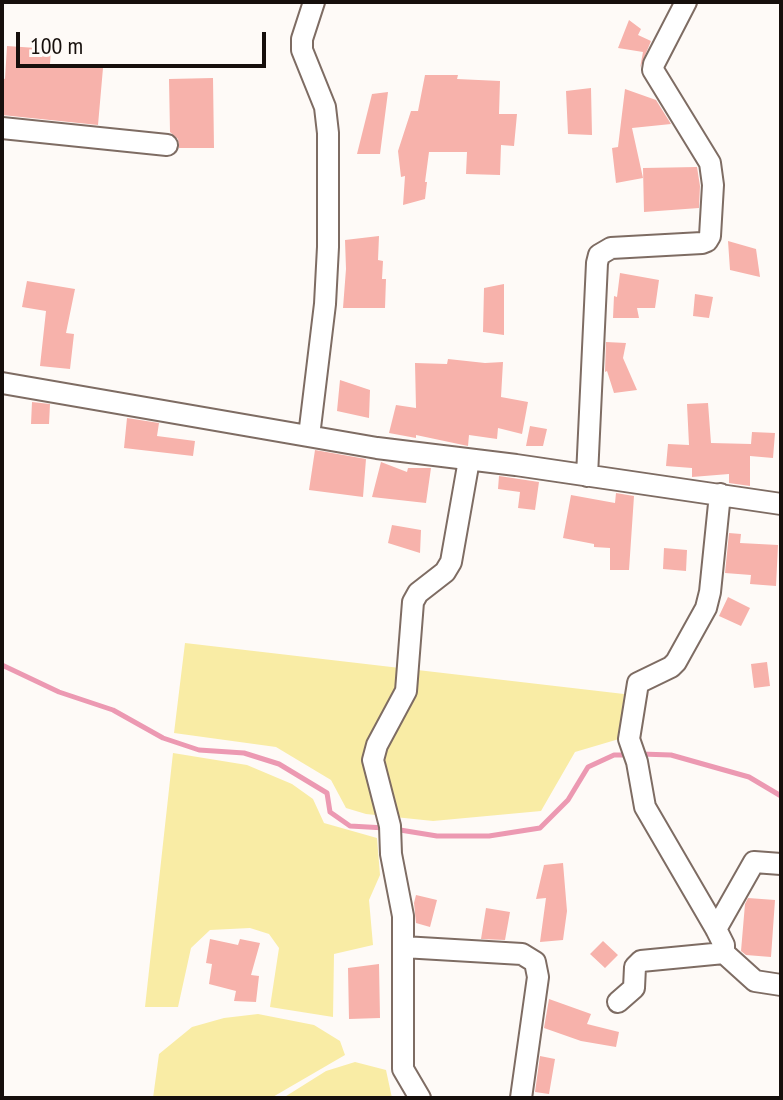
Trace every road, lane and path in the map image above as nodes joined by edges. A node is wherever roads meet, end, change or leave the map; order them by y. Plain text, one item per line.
1 (314, 2) edge
2 (686, 2) edge
3 (2, 128) edge
4 (167, 145) dead end
5 (2, 383) edge
6 (309, 436) junction
7 (469, 460) junction
8 (587, 476) junction
9 (720, 494) junction
10 (781, 504) edge
11 (781, 864) edge
12 (716, 929) junction
13 (403, 947) junction
14 (718, 954) junction
15 (781, 985) edge
16 (618, 1002) dead end
17 (420, 1098) edge
18 (521, 1098) edge

1 - 6 street
2 - 8 street
3 - 4 street
5 - 6 street
6 - 7 street
7 - 8 street
7 - 13 street
8 - 9 street
9 - 10 street
9 - 12 street
11 - 12 street
12 - 14 street
13 - 17 street
13 - 18 street
14 - 15 street
14 - 16 street

